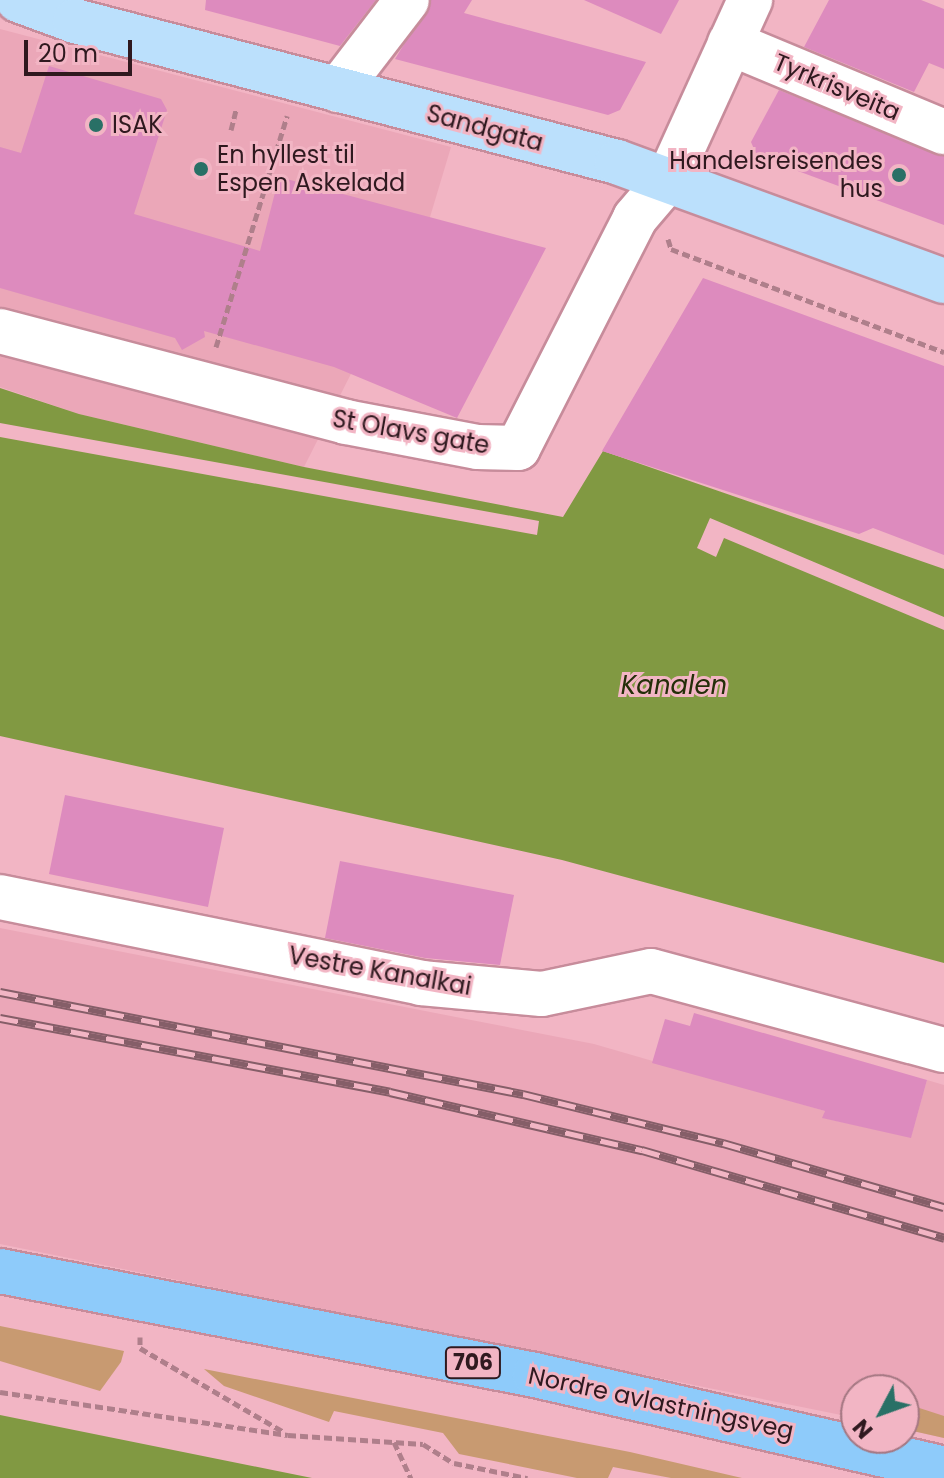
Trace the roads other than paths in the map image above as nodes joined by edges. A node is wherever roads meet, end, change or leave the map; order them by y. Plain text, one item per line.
1 (18, 0) edge
2 (407, 0) edge
3 (750, 0) edge
4 (730, 43) junction
5 (318, 84) junction
6 (944, 132) edge
7 (669, 178) junction
8 (944, 281) edge
9 (0, 331) edge
10 (0, 897) edge
11 (944, 1050) edge
12 (0, 1271) edge
13 (944, 1469) edge

1 - 5 main road, Sandgata
2 - 5 street
3 - 4 street, St Olavs gate
4 - 6 street, Tyrkrisveita
4 - 7 street, St Olavs gate
5 - 7 main road, Sandgata
7 - 8 main road, Sandgata
7 - 9 street, St Olavs gate
10 - 11 street, Vestre Kanalkai
12 - 13 highway, Nordre avlastningsveg / 706

